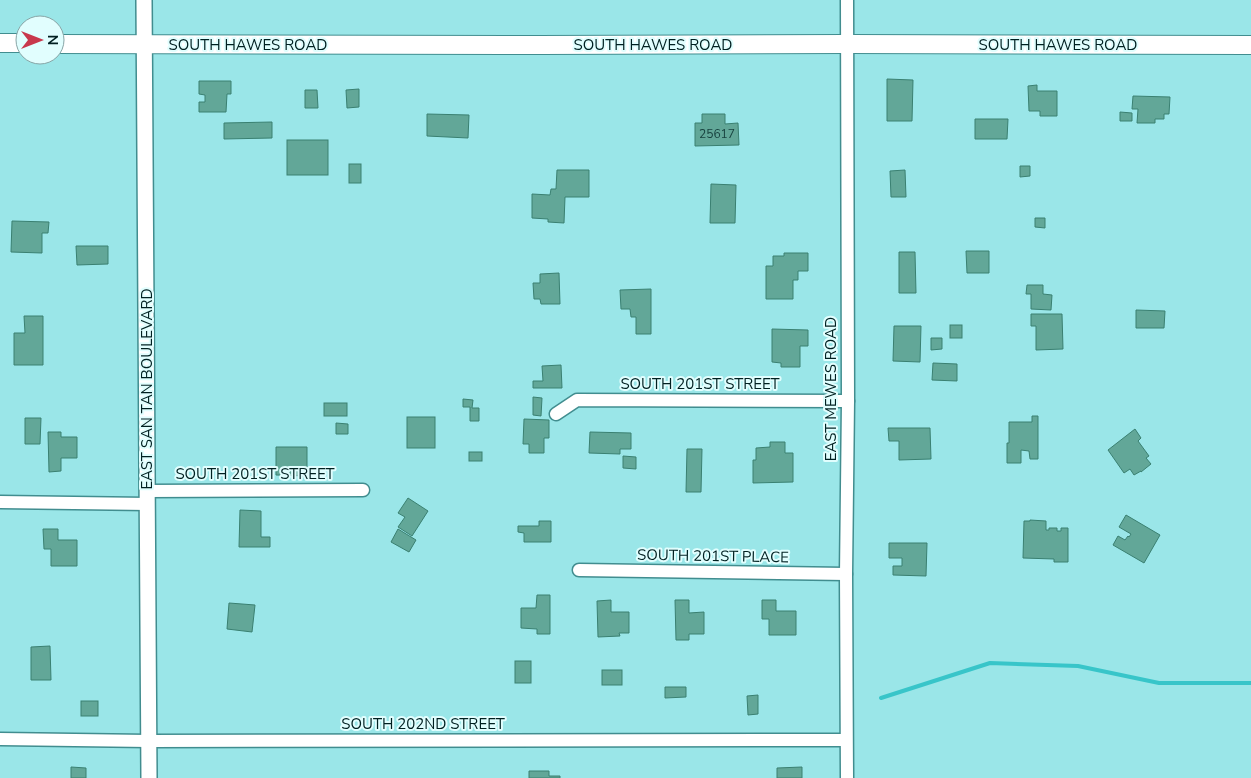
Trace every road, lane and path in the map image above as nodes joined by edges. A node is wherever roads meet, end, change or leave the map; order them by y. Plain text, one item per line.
1 (144, 0) edge
2 (848, 0) edge
3 (0, 43) edge
4 (15, 43) edge
5 (65, 44) edge
6 (144, 44) junction
7 (848, 44) junction
8 (1251, 45) edge
9 (848, 400) junction
10 (556, 414) dead end
11 (363, 490) dead end
12 (147, 497) junction
13 (0, 502) edge
14 (579, 570) dead end
15 (846, 574) junction
16 (0, 739) edge
17 (846, 740) junction
18 (150, 741) junction
19 (150, 778) edge
20 (847, 778) edge

1 - 6 street, EAST SAN TAN BOULEVARD
2 - 7 street, EAST MEWES ROAD
3 - 4 main road
5 - 6 main road, SOUTH HAWES ROAD
6 - 7 main road, SOUTH HAWES ROAD
6 - 12 street, EAST SAN TAN BOULEVARD
7 - 8 main road, SOUTH HAWES ROAD
7 - 9 street, EAST MEWES ROAD
9 - 10 street, SOUTH 201ST STREET
9 - 15 street, EAST MEWES ROAD
11 - 12 street, SOUTH 201ST STREET
12 - 13 street
12 - 18 street, EAST SAN TAN BOULEVARD
14 - 15 street, SOUTH 201ST PLACE
15 - 17 street, EAST MEWES ROAD
16 - 18 street, SOUTH 202ND STREET
17 - 18 street, SOUTH 202ND STREET
17 - 20 street, EAST MEWES ROAD
18 - 19 street, EAST SAN TAN BOULEVARD

